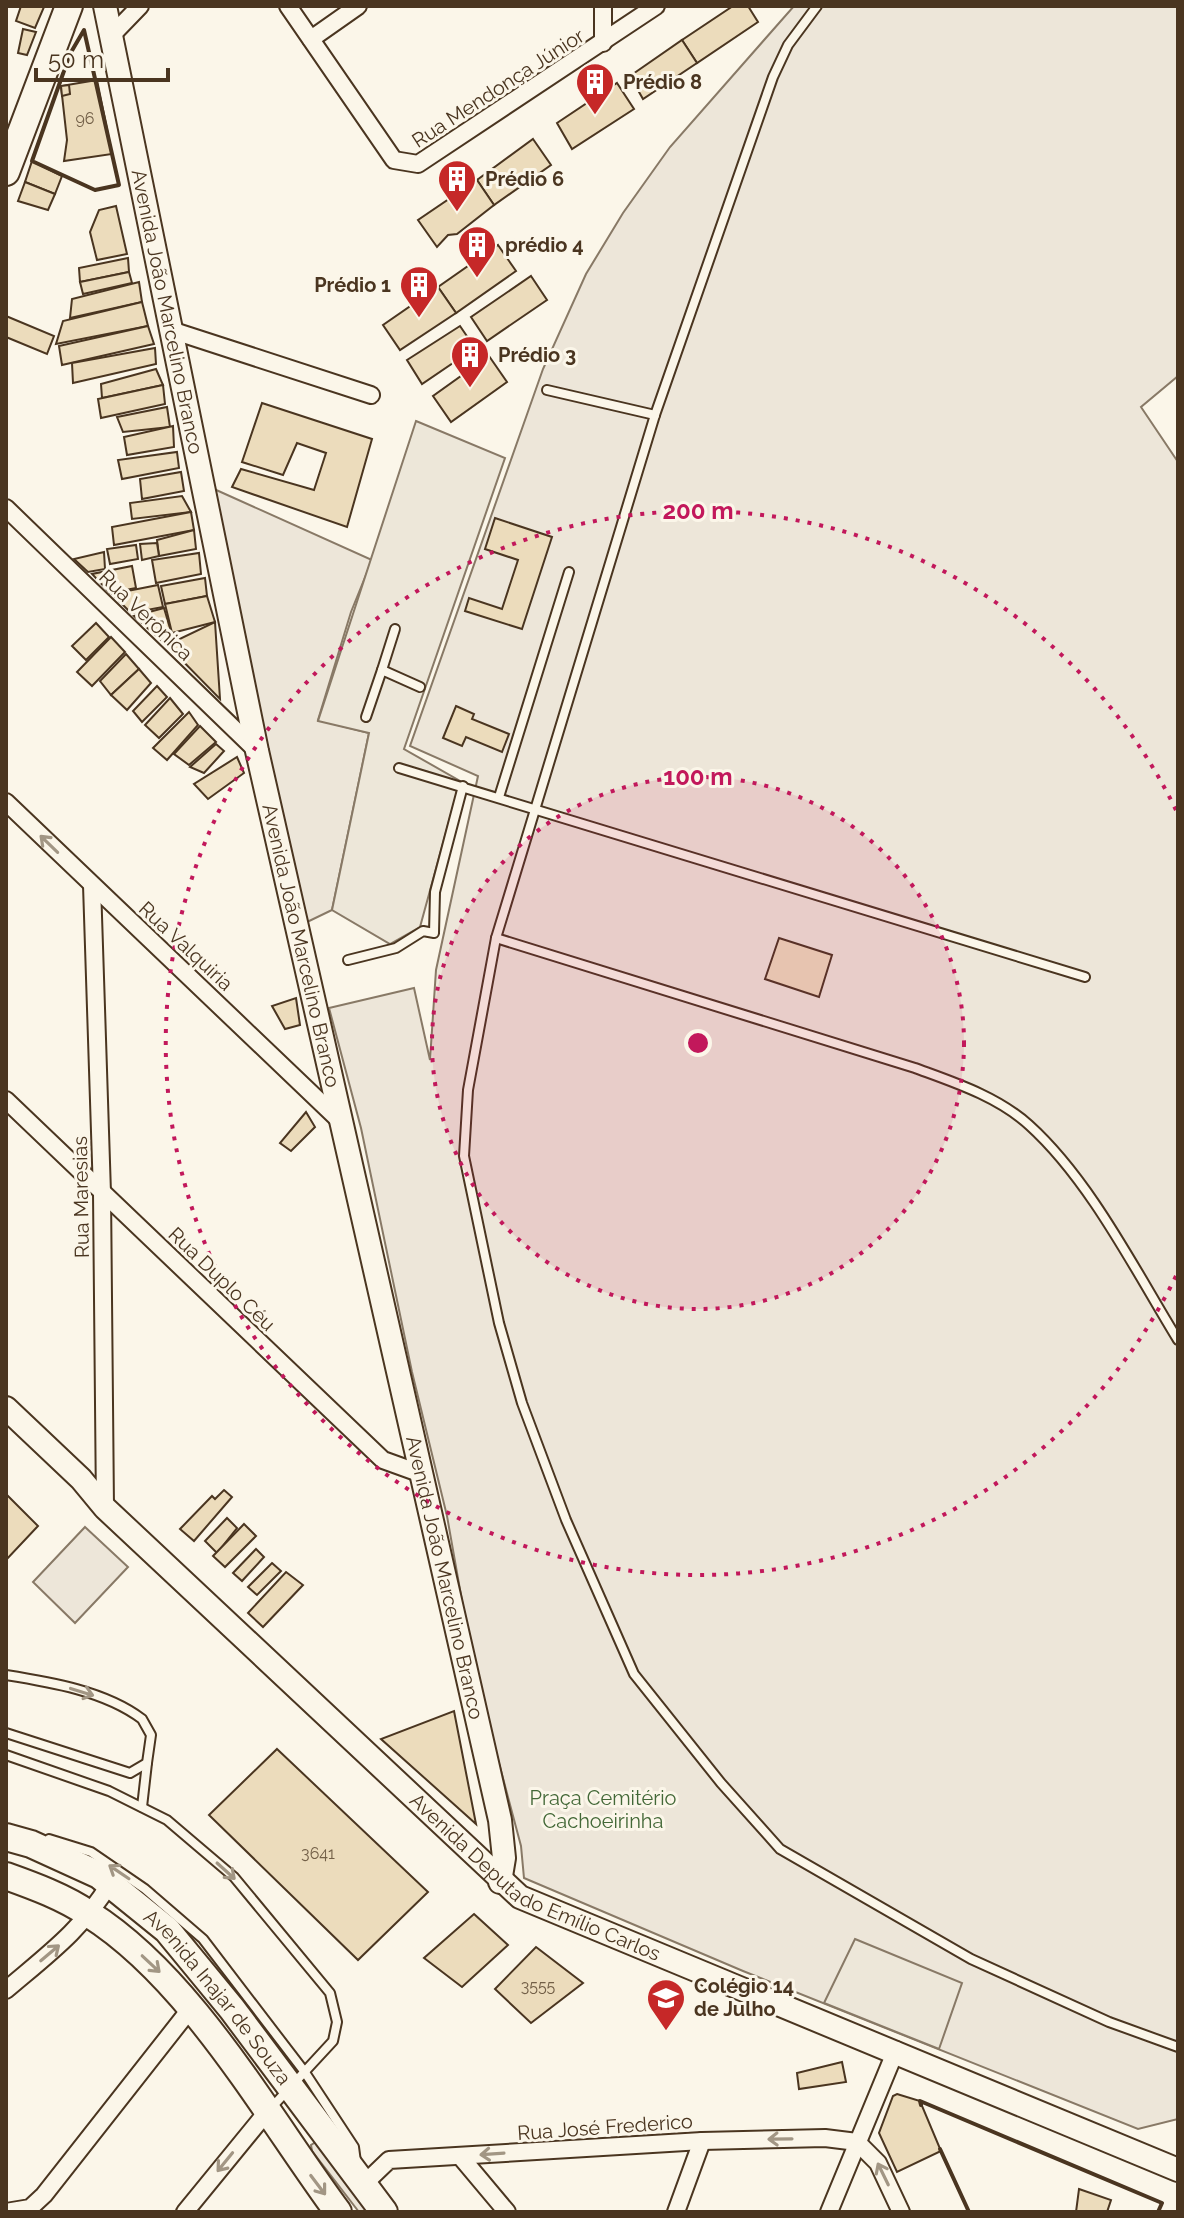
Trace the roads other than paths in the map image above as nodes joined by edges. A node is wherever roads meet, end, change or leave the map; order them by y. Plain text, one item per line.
1 (69, 6) edge
2 (105, 6) edge
3 (140, 6) edge
4 (288, 6) edge
5 (358, 6) edge
6 (603, 6) edge
7 (656, 6) edge
8 (817, 6) edge
9 (112, 35) junction
10 (311, 39) junction
11 (603, 43) junction
12 (11, 139) edge
13 (6, 172) edge
14 (171, 330) junction
15 (547, 390) dead end
16 (371, 395) dead end
17 (655, 415) junction
18 (6, 508) edge
19 (569, 572) dead end
20 (395, 629) dead end
21 (382, 670) junction
22 (420, 687) dead end
23 (366, 717) dead end
24 (257, 751) junction
25 (399, 768) dead end
26 (463, 786) junction
27 (499, 797) junction
28 (6, 802) edge
29 (536, 808) junction
30 (92, 885) junction
31 (496, 938) junction
32 (348, 960) dead end
33 (1085, 977) dead end
34 (6, 1100) edge
35 (338, 1119) junction
36 (102, 1193) junction
37 (1178, 1340) edge
38 (6, 1408) edge
39 (419, 1473) junction
40 (105, 1508) junction
41 (6, 1675) edge
42 (6, 1733) edge
43 (6, 1755) edge
44 (147, 1763) junction
45 (142, 1807) junction
46 (6, 1825) edge
47 (6, 1837) edge
48 (6, 1876) edge
49 (500, 1882) junction
50 (110, 1883) junction
51 (91, 1915) junction
52 (6, 1990) edge
53 (191, 2008) junction
54 (1178, 2047) edge
55 (896, 2050) junction
56 (298, 2079) junction
57 (266, 2113) junction
58 (702, 2141) junction
59 (857, 2142) junction
60 (460, 2156) junction
61 (1167, 2158) edge
62 (1178, 2170) edge
63 (361, 2180) junction
64 (6, 2212) edge
65 (185, 2212) edge
66 (338, 2212) edge
67 (384, 2212) edge
68 (507, 2212) edge
69 (676, 2212) edge
70 (829, 2212) edge
71 (901, 2212) edge

1 - 12 main road
2 - 9 street, Avenida João Marcelino Branco
3 - 9 street
4 - 10 street, Rua Mendonça Júnior
5 - 10 street
6 - 11 street
7 - 11 street, Rua Mendonça Júnior
8 - 17 lane
9 - 14 street, Avenida João Marcelino Branco
10 - 11 street, Rua Mendonça Júnior
12 - 13 main road
14 - 16 street
14 - 24 street, Avenida João Marcelino Branco
15 - 17 lane
17 - 29 lane
18 - 24 street, Rua Verônica
19 - 27 lane
20 - 21 lane
21 - 22 lane
21 - 23 lane
24 - 35 street, Avenida João Marcelino Branco
25 - 26 lane
26 - 27 lane
26 - 32 lane
27 - 29 lane
30 -> 28 street, Rua Valquiria
29 - 31 lane
29 - 33 lane
30 - 35 street, Rua Valquiria
30 - 36 street, Rua Maresias
31 - 37 lane
31 - 54 lane
34 - 36 street, Rua Duplo Céu
35 - 39 street, Avenida João Marcelino Branco
36 - 39 street, Rua Duplo Céu
36 - 40 street, Rua Maresias
38 - 40 street, Avenida Deputado Emílio Carlos
39 - 49 street, Avenida João Marcelino Branco
40 - 49 street, Avenida Deputado Emílio Carlos
41 -> 44 lane
42 - 44 lane
43 - 45 lane
44 - 45 lane
45 -> 56 lane
56 -> 46 lane
47 - 50 main road, Avenida Inajar de Souza
48 - 51 main road, Avenida Inajar de Souza
49 - 55 street, Avenida Deputado Emílio Carlos
50 - 51 street
50 - 56 main road, Avenida Inajar de Souza
52 -> 51 street
51 -> 53 main road, Avenida Inajar de Souza
53 - 57 main road, Avenida Inajar de Souza
53 - 64 street
55 - 59 street
55 - 61 street, Avenida Deputado Emílio Carlos
56 - 57 lane
56 - 63 main road, Avenida Inajar de Souza
57 -> 65 street
57 -> 66 main road, Avenida Inajar de Souza
59 -> 58 street, Rua José Frederico
58 -> 60 street, Rua José Frederico
58 - 69 street
59 - 70 street
71 -> 59 street
60 - 63 street, Rua José Frederico
60 - 68 street
61 - 62 street, Avenida Deputado Emílio Carlos
63 - 67 main road, Avenida Inajar de Souza

